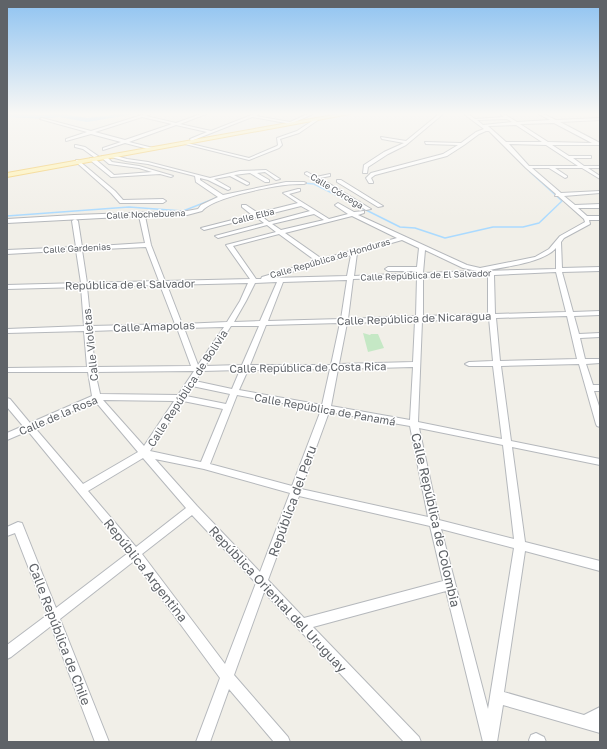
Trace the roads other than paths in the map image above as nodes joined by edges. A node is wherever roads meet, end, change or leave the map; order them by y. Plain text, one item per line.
1 (84, 149) edge
2 (146, 149) edge
3 (146, 149) edge
4 (209, 149) edge
5 (274, 149) edge
6 (395, 149) edge
7 (507, 149) edge
8 (510, 149) edge
9 (556, 149) edge
10 (452, 150) joint
11 (89, 151) junction
12 (73, 152) dead end
13 (82, 154) dead end
14 (113, 156) junction
15 (104, 157) junction
16 (589, 157) dead end
17 (94, 158) junction
18 (430, 158) dead end
19 (569, 158) junction
20 (78, 161) junction
21 (550, 167) junction
22 (584, 167) junction
23 (600, 167) edge
24 (528, 168) junction
25 (252, 172) junction
26 (365, 172) dead end
27 (307, 173) dead end
28 (7, 174) edge
29 (160, 174) junction
30 (230, 174) junction
31 (328, 175) dead end
32 (171, 176) dead end
33 (197, 176) junction
34 (316, 178) junction
35 (565, 178) dead end
36 (600, 178) edge
37 (210, 179) junction
38 (278, 179) dead end
39 (339, 180) dead end
40 (267, 181) dead end
41 (371, 182) dead end
42 (304, 183) dead end
43 (247, 184) dead end
44 (228, 189) dead end
45 (298, 190) dead end
46 (600, 192) edge
47 (364, 195) junction
48 (557, 195) junction
49 (222, 197) junction
50 (163, 201) dead end
51 (344, 202) junction
52 (302, 204) junction
53 (244, 206) dead end
54 (380, 206) dead end
55 (600, 206) edge
56 (573, 207) junction
57 (368, 209) dead end
58 (314, 212) junction
59 (362, 212) dead end
60 (142, 215) junction
61 (255, 215) junction
62 (354, 215) junction
63 (586, 218) junction
64 (600, 218) edge
65 (75, 221) dead end
66 (329, 221) junction
67 (7, 223) edge
68 (266, 223) junction
69 (204, 228) dead end
70 (280, 232) junction
71 (218, 236) dead end
72 (402, 238) junction
73 (559, 243) junction
74 (148, 246) junction
75 (78, 248) junction
76 (422, 248) junction
77 (7, 252) edge
78 (354, 252) junction
79 (559, 255) junction
80 (537, 258) junction
81 (320, 261) junction
82 (388, 269) dead end
83 (600, 269) edge
84 (471, 271) junction
85 (559, 271) junction
86 (420, 272) junction
87 (480, 272) junction
88 (491, 273) junction
89 (350, 277) junction
90 (281, 280) junction
91 (256, 281) junction
92 (162, 283) junction
93 (84, 285) junction
94 (7, 287) edge
95 (600, 313) edge
96 (571, 314) junction
97 (492, 315) junction
98 (419, 318) junction
99 (344, 320) junction
100 (263, 323) junction
101 (229, 324) junction
102 (178, 325) junction
103 (88, 328) junction
104 (7, 331) edge
105 (600, 335) edge
106 (576, 336) junction
107 (600, 361) edge
108 (582, 362) junction
109 (498, 363) junction
110 (417, 364) junction
111 (469, 364) dead end
112 (334, 367) junction
113 (244, 368) junction
114 (91, 369) junction
115 (198, 369) junction
116 (7, 370) edge
117 (191, 383) junction
118 (590, 388) junction
119 (600, 388) edge
120 (234, 392) junction
121 (96, 397) junction
122 (181, 398) junction
123 (7, 401) edge
124 (597, 405) edge
125 (228, 407) junction
126 (326, 408) junction
127 (414, 424) junction
128 (600, 424) edge
129 (30, 427) junction
130 (7, 437) edge
131 (508, 444) junction
132 (144, 453) junction
133 (600, 462) edge
134 (204, 466) junction
135 (82, 489) junction
136 (295, 491) junction
137 (193, 509) junction
138 (434, 523) junction
139 (13, 529) edge
140 (520, 545) junction
141 (135, 553) junction
142 (600, 566) edge
143 (262, 583) junction
144 (449, 585) junction
145 (54, 617) junction
146 (301, 624) junction
147 (7, 653) edge
148 (227, 677) junction
149 (497, 697) junction
150 (600, 714) edge
151 (584, 722) junction
152 (600, 726) edge
153 (102, 742) edge
154 (203, 742) edge
155 (283, 742) edge
156 (414, 742) edge
157 (490, 742) edge

1 - 11 street
2 - 14 main road
3 - 17 main road
4 - 5 street
6 - 26 street
7 - 48 street
8 - 24 street
9 - 19 street
10 - 18 street
10 - 41 street
11 - 12 street
11 - 13 street
11 - 17 street
14 - 15 main road
14 - 33 street
15 - 17 main road
15 - 29 street
16 - 19 street
17 - 20 main road
17 - 28 main road
17 - 29 street
19 - 22 street
20 - 28 main road
20 - 50 street
21 - 22 street
21 - 24 street
21 - 35 street
22 - 23 street
22 - 36 street
24 - 48 street
25 - 30 street
25 - 38 street
25 - 40 street
27 - 34 street, Calle Córcega
29 - 32 street
30 - 37 street
30 - 43 street
31 - 34 street
33 - 37 street
33 - 49 street
34 - 51 street, Calle Córcega
37 - 44 street
39 - 47 street
42 - 49 street, Calle Nochebuena
45 - 52 street
46 - 48 street
47 - 51 street
47 - 54 street
48 - 56 street
49 - 60 street, Calle Nochebuena
51 - 57 street, Calle Córcega
51 - 62 street
52 - 58 street
52 - 61 street, Calle Elba
53 - 61 street
55 - 56 street
56 - 63 street
58 - 66 street
58 - 68 street
59 - 62 street
60 - 67 street, Calle Nochebuena
60 - 74 street
61 - 68 street
61 - 69 street, Calle Elba
62 - 66 street
62 - 72 street
63 - 64 street
63 - 73 street
65 - 75 street, Calle Violetas
66 - 70 street
68 - 70 street
68 - 71 street
70 - 81 street
70 - 91 street
72 - 76 street
72 - 78 street, Calle República de Honduras
73 - 79 street
73 - 80 street
74 - 75 street, Calle Gardenias
74 - 92 street
75 - 77 street, Calle Gardenias
75 - 93 street, Calle Violetas
76 - 84 street
76 - 86 street, Calle República de Colombia
78 - 81 street, Calle República de Honduras
78 - 89 street, República del Peru
79 - 80 street
79 - 85 street
80 - 87 street
81 - 91 street, Calle República de Honduras
82 - 86 street
83 - 85 street, Calle República de El Salvador
84 - 86 street, Calle República de El Salvador
84 - 87 street, Calle República de El Salvador
85 - 88 street, Calle República de El Salvador
85 - 96 street
86 - 89 street, Calle República de El Salvador
86 - 98 street, Calle República de Colombia
87 - 88 street, Calle República de El Salvador
88 - 97 street
89 - 90 street, Calle República de El Salvador
89 - 99 street, República del Peru
90 - 91 street, Calle República de El Salvador
90 - 100 street
91 - 92 street, República de el Salvador
91 - 101 street, Calle República de Bolivia
92 - 93 street, República de el Salvador
92 - 102 street
93 - 94 street, República de el Salvador
93 - 103 street, Calle Violetas
95 - 96 street, Calle República de Nicaragua
96 - 97 street, Calle República de Nicaragua
96 - 106 street
97 - 98 street, Calle República de Nicaragua
97 - 109 street
98 - 99 street, Calle República de Nicaragua
98 - 110 street, Calle República de Colombia
99 - 100 street, Calle República de Nicaragua
99 - 112 street, República del Peru
100 - 101 street, Calle República de Nicaragua
100 - 113 street
101 - 102 street, Calle Amapolas
101 - 115 street, Calle República de Bolivia
102 - 103 street, Calle Amapolas
102 - 115 street
103 - 104 street, Calle Amapolas
103 - 114 street, Calle Violetas
105 - 106 street
106 - 108 street
107 - 108 street
108 - 109 street
108 - 118 street
109 - 111 street
109 - 131 street
110 - 112 street, Calle República de Costa Rica
110 - 127 street, Calle República de Colombia
112 - 113 street, Calle República de Costa Rica
112 - 126 street, República del Peru
113 - 115 street, Calle República de Costa Rica
113 - 120 street
114 - 115 street, Calle República de Costa Rica
114 - 116 street, Calle República de Costa Rica
114 - 121 street, Calle Violetas
115 - 117 street, Calle República de Bolivia
117 - 120 street, Calle República de Panamá
117 - 122 street, Calle República de Bolivia
118 - 119 street
118 - 124 street
120 - 125 street
120 - 126 street, Calle República de Panamá
121 - 122 street, Calle de la Rosa
121 - 129 street, Calle de la Rosa
121 - 132 street, Calle Violetas
122 - 125 street, Calle de la Rosa
122 - 132 street, Calle República de Bolivia
123 - 129 street, República Argentina
124 - 128 street
125 - 134 street
126 - 127 street, Calle República de Panamá
126 - 136 street, República del Peru
127 - 131 street, Calle República de Panamá
127 - 138 street, Calle República de Colombia
129 - 130 street, Calle de la Rosa
129 - 135 street, República Argentina
131 - 133 street, Calle República de Panamá
131 - 140 street
132 - 134 street
132 - 135 street, Calle República de Bolivia
132 - 137 street, República Oriental del Uruguay
134 - 136 street
135 - 141 street, República Argentina
136 - 138 street
136 - 143 street, República del Peru
137 - 141 street
137 - 143 street, República Oriental del Uruguay
138 - 140 street
138 - 144 street, Calle República de Colombia
139 - 145 street, Calle República de Chile
140 - 142 street
140 - 149 street
141 - 145 street
141 - 148 street, República Argentina
143 - 146 street, República Oriental del Uruguay
143 - 148 street, República del Peru
144 - 146 street
144 - 157 street, Calle República de Colombia
145 - 147 street
145 - 153 street, Calle República de Chile
146 - 156 street, República Oriental del Uruguay
148 - 154 street, República del Peru
148 - 155 street, República Argentina
149 - 151 street
149 - 157 street
150 - 151 street
151 - 152 street

